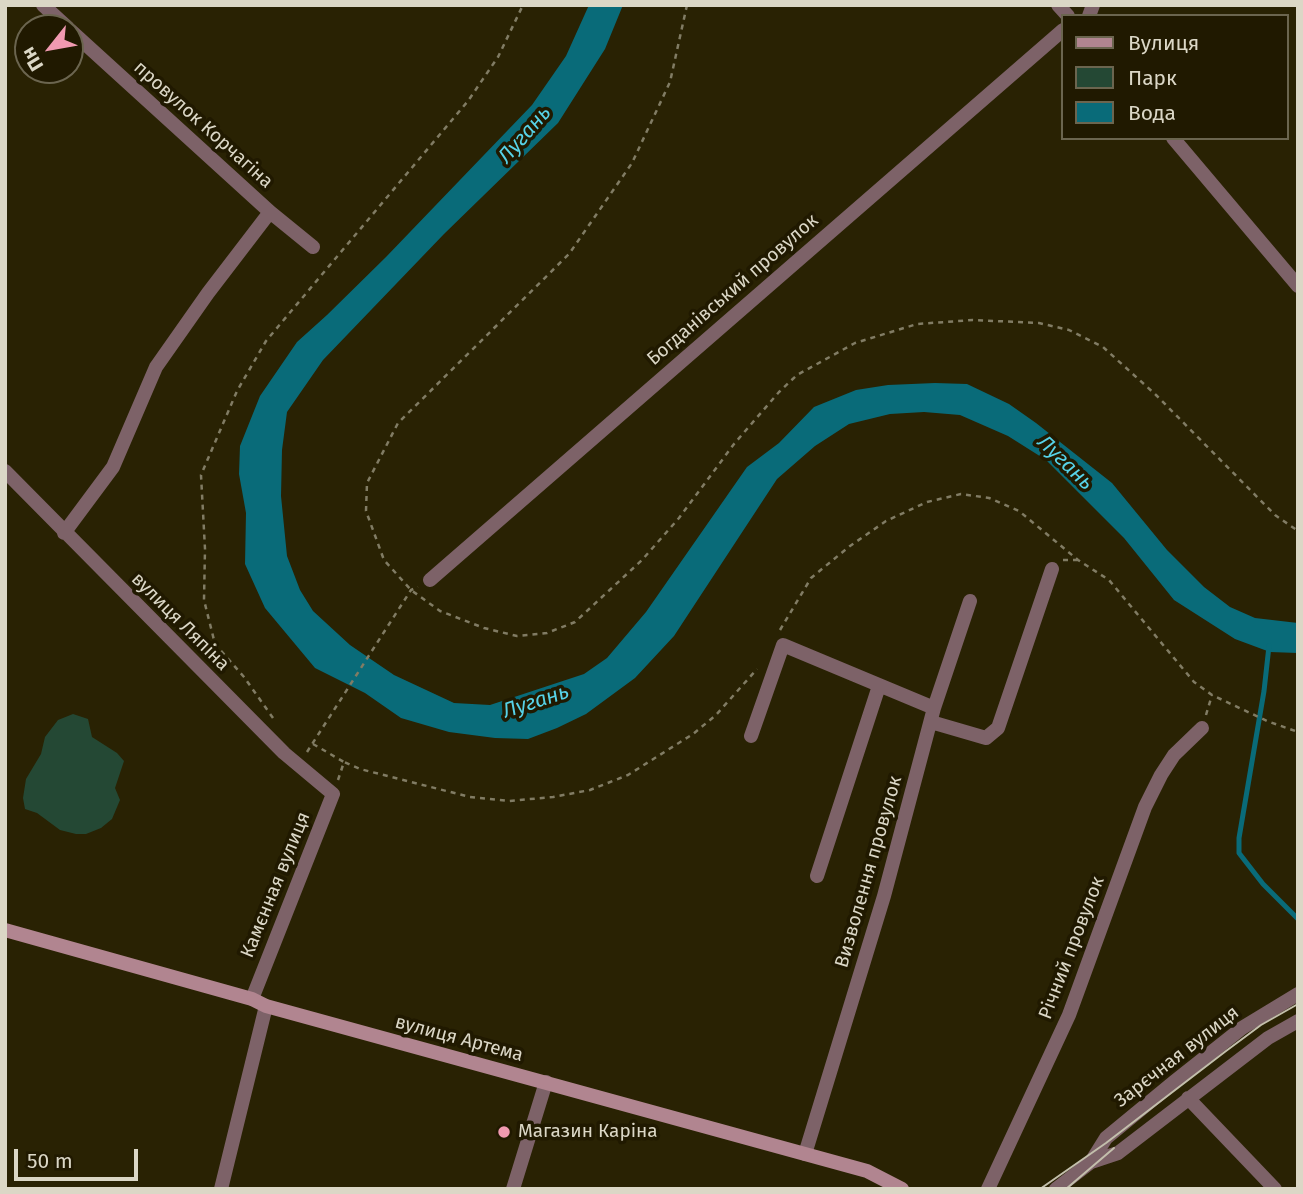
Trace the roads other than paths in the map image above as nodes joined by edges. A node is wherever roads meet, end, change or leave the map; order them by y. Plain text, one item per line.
1 (1062, 31) edge
2 (84, 43) edge
3 (1175, 140) edge
4 (270, 212) junction
5 (313, 247) dead end
6 (1298, 286) edge
7 (5, 471) edge
8 (64, 533) junction
9 (1052, 569) dead end
10 (430, 580) dead end
11 (970, 601) dead end
12 (879, 687) junction
13 (933, 715) junction
14 (1202, 728) road end
15 (751, 736) dead end
16 (333, 794) joint
17 (817, 876) dead end
18 (5, 930) edge
19 (1298, 994) edge
20 (253, 995) junction
21 (266, 1006) junction
22 (1298, 1021) edge
23 (546, 1082) junction
24 (1188, 1098) junction
25 (805, 1154) junction
26 (1091, 1163) junction
27 (221, 1189) edge
28 (513, 1189) edge
29 (902, 1189) edge
30 (988, 1189) edge
31 (1056, 1189) edge
32 (1275, 1189) edge

1 - 10 street, Богданівський провулок
2 - 4 street, провулок Корчагіна
3 - 6 street
4 - 5 street, провулок Корчагіна
4 - 8 street
7 - 8 street, вулиця Ляпіна
8 - 16 street, вулиця Ляпіна
9 - 13 street
11 - 13 street, Визволення провулок
12 - 13 street
12 - 15 street
12 - 17 street
13 - 25 street, Визволення провулок
14 - 30 street, Річний провулок
16 - 20 street, Камєнная вулиця
18 - 20 street, вулиця Артема
19 - 26 street, Зарєчная вулиця
20 - 21 street, вулиця Артема
21 - 23 street, вулиця Артема
21 - 27 street
22 - 24 street, Зарєчная вулиця
23 - 25 street, вулиця Артема
23 - 28 street
24 - 26 street, Зарєчная вулиця
24 - 32 street
25 - 29 street, вулиця Артема
26 - 31 street, Зарєчная вулиця

